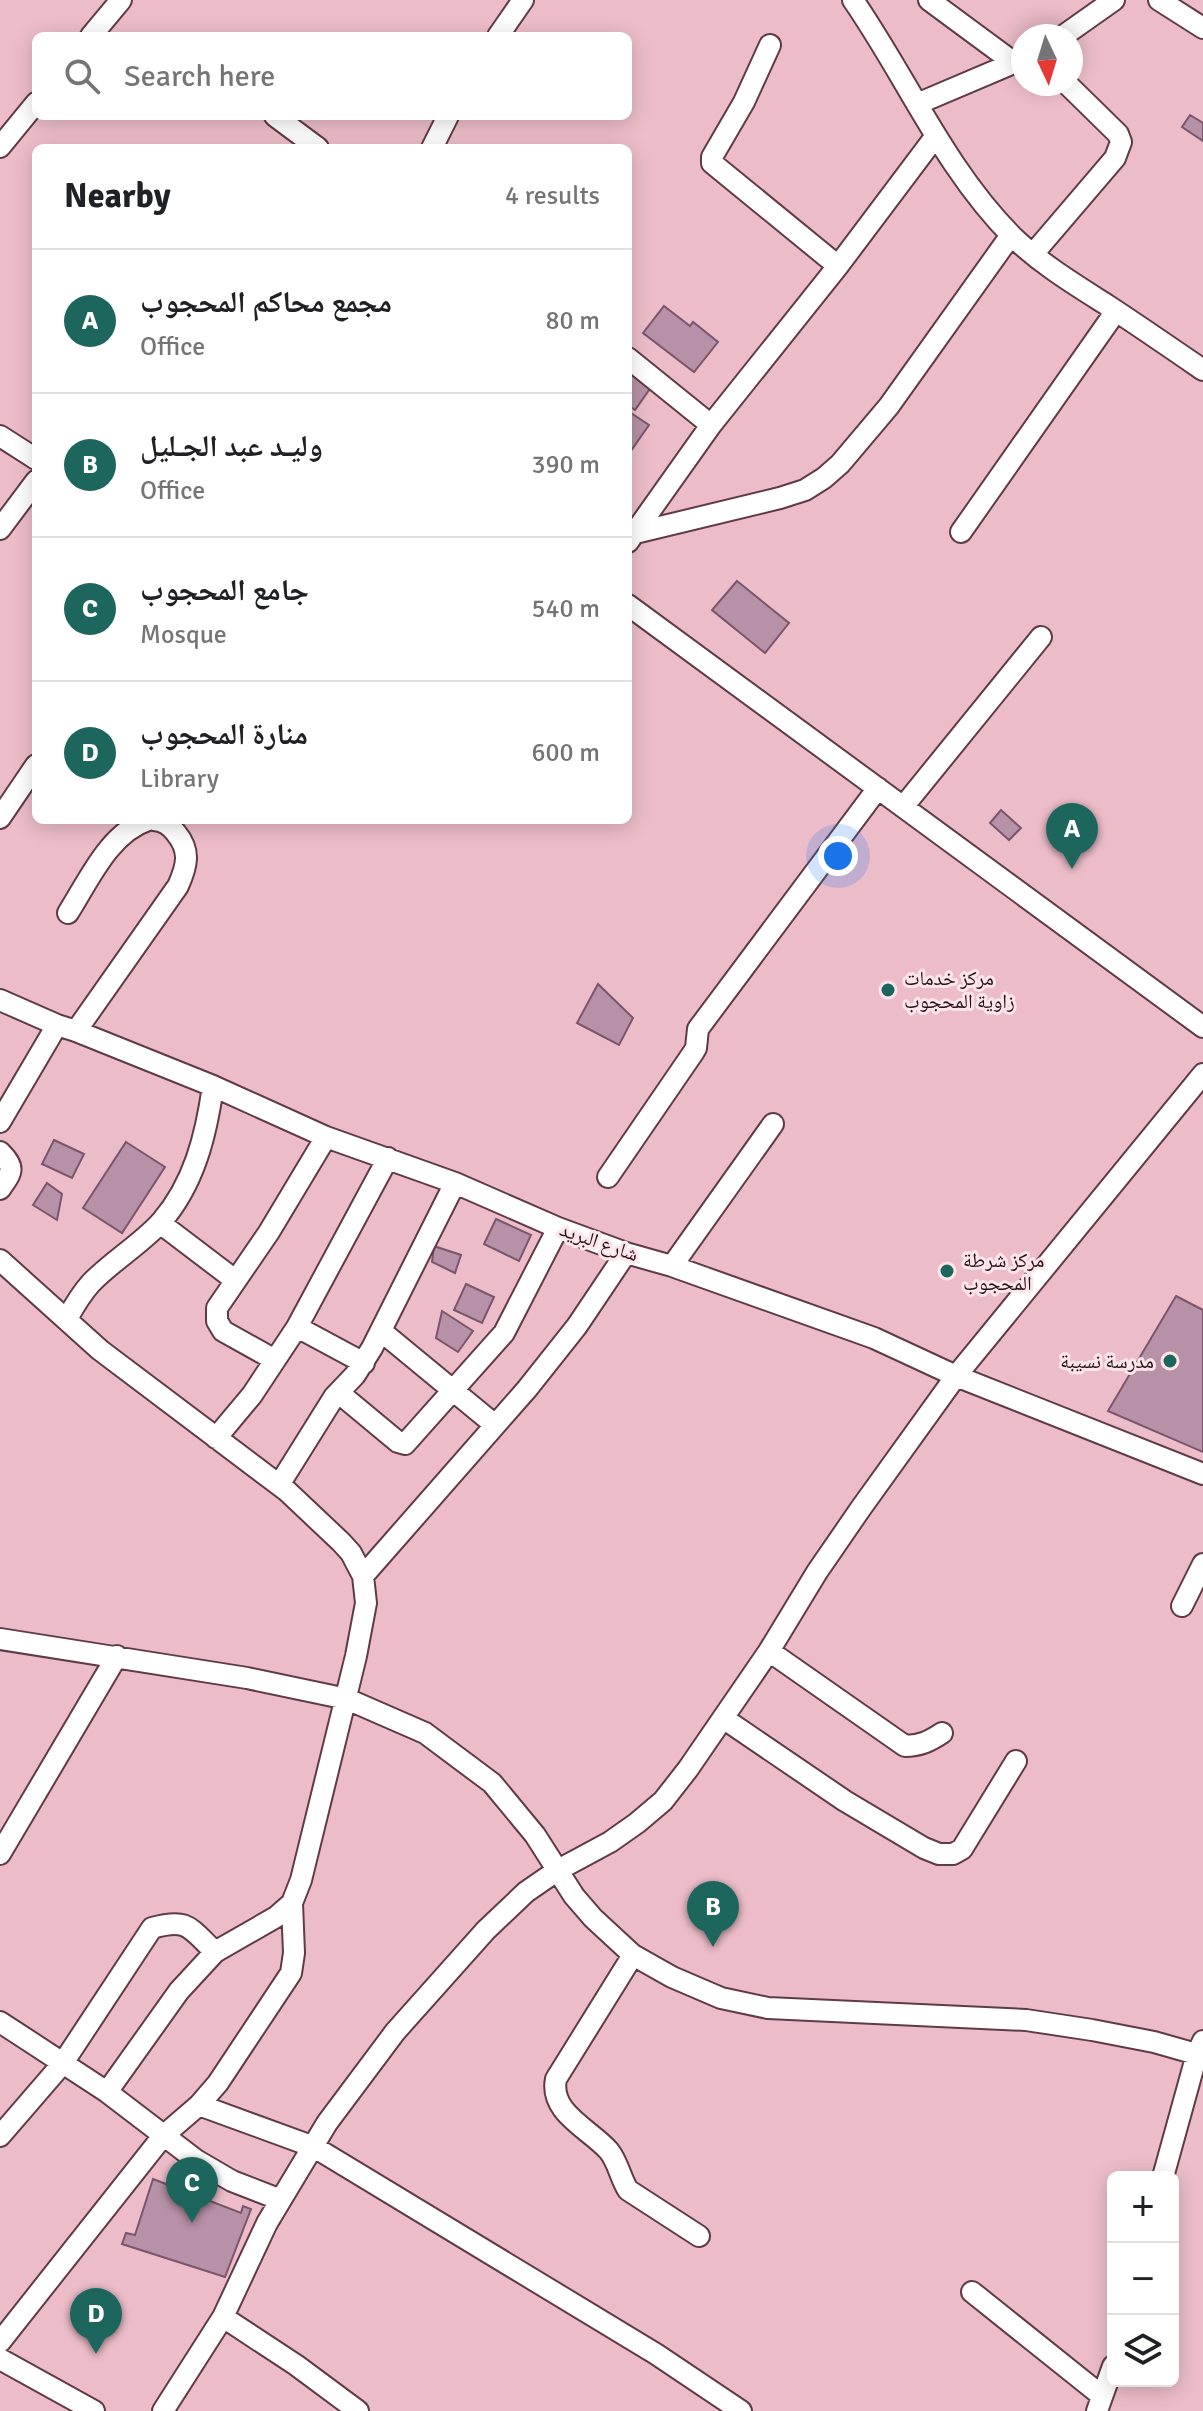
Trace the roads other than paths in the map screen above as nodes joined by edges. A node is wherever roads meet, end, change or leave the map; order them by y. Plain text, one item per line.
1 (121, 0) edge
2 (523, 0) edge
3 (853, 0) edge
4 (929, 0) edge
5 (1114, 0) edge
6 (1159, 0) edge
7 (1080, 24) edge
8 (1203, 28) edge
9 (94, 32) edge
10 (501, 32) edge
11 (770, 45) dead end
12 (1011, 55) edge
13 (1011, 63) edge
14 (1079, 96) edge
15 (917, 104) junction
16 (32, 108) edge
17 (280, 120) edge
18 (446, 120) edge
19 (935, 137) junction
20 (313, 144) edge
21 (434, 144) edge
22 (0, 147) edge
23 (1011, 235) junction
24 (1033, 254) junction
25 (838, 266) junction
26 (1116, 311) junction
27 (632, 361) edge
28 (1203, 370) edge
29 (711, 425) junction
30 (0, 436) edge
31 (32, 456) edge
32 (32, 486) edge
33 (0, 529) edge
34 (961, 532) dead end
35 (632, 537) edge
36 (632, 538) edge
37 (632, 608) edge
38 (1041, 637) dead end
39 (32, 771) edge
40 (878, 788) junction
41 (903, 807) junction
42 (0, 818) edge
43 (136, 824) edge
44 (165, 824) edge
45 (68, 913) dead end
46 (0, 1000) edge
47 (1203, 1027) edge
48 (67, 1028) junction
49 (1203, 1074) edge
50 (213, 1086) junction
51 (0, 1122) edge
52 (773, 1124) dead end
53 (326, 1137) junction
54 (0, 1152) edge
55 (388, 1158) junction
56 (608, 1177) dead end
57 (455, 1183) junction
58 (0, 1189) edge
59 (160, 1223) junction
60 (558, 1228) junction
61 (626, 1253) junction
62 (0, 1260) edge
63 (672, 1266) junction
64 (235, 1280) junction
65 (67, 1319) junction
66 (297, 1327) junction
67 (381, 1331) junction
68 (275, 1360) junction
69 (364, 1363) junction
70 (956, 1376) junction
71 (452, 1390) junction
72 (339, 1393) junction
73 (495, 1425) junction
74 (216, 1438) junction
75 (1203, 1474) edge
76 (279, 1485) junction
77 (1203, 1564) edge
78 (363, 1576) junction
79 (1182, 1606) dead end
80 (0, 1639) edge
81 (769, 1651) junction
82 (117, 1656) junction
83 (347, 1699) junction
84 (723, 1718) junction
85 (942, 1733) dead end
86 (1016, 1761) dead end
87 (0, 1854) edge
88 (558, 1870) junction
89 (292, 1903) junction
90 (215, 1952) junction
91 (633, 1955) junction
92 (0, 2022) edge
93 (1201, 2050) edge
94 (63, 2063) junction
95 (107, 2092) junction
96 (199, 2105) junction
97 (0, 2136) edge
98 (163, 2136) junction
99 (314, 2147) junction
100 (1165, 2171) edge
101 (281, 2200) junction
102 (699, 2236) dead end
103 (972, 2292) dead end
104 (223, 2317) junction
105 (0, 2342) edge
106 (0, 2359) edge
107 (1107, 2383) edge
108 (1100, 2403) edge
109 (94, 2411) edge
110 (163, 2411) edge
111 (358, 2411) edge
112 (741, 2411) edge

1 - 9 street
2 - 10 street
3 - 15 street
4 - 12 street
5 - 7 street
6 - 8 street
11 - 25 street
13 - 15 street
14 - 24 street
15 - 19 street
16 - 22 street
17 - 20 street
18 - 21 street
19 - 23 street
19 - 25 street
23 - 24 street
23 - 36 street
24 - 26 street
25 - 29 street
26 - 28 street
26 - 34 street
27 - 29 street
29 - 35 street
30 - 31 street
32 - 33 street
37 - 40 street
38 - 41 street
39 - 42 street
40 - 41 street
40 - 56 street
41 - 47 street
43 - 45 street
44 - 48 street
46 - 48 street, شارع البريد
48 - 50 street, شارع البريد
48 - 51 street
49 - 70 street
50 - 53 street, شارع البريد
50 - 59 street
52 - 63 street
53 - 55 street, شارع البريد
53 - 64 street
54 - 58 street
55 - 57 street, شارع البريد
55 - 66 street
57 - 60 street, شارع البريد
57 - 67 street
59 - 64 street
59 - 65 street
60 - 61 street, شارع البريد
60 - 71 street
61 - 63 street, شارع البريد
61 - 73 street
62 - 65 street
63 - 70 street, شارع البريد
64 - 68 street
65 - 74 street
66 - 68 street
66 - 69 street
67 - 69 street
67 - 71 street
68 - 74 street
69 - 72 street
70 - 75 street, شارع البريد
70 - 81 street
71 - 72 street
71 - 73 street
72 - 76 street
73 - 78 street
74 - 76 street
76 - 78 street
77 - 79 street
78 - 83 street
80 - 82 street
81 - 84 street
81 - 85 street
82 - 83 street
82 - 87 street
83 - 88 street
83 - 89 street
84 - 86 street
84 - 88 street
88 - 91 street
88 - 99 street
89 - 90 street
89 - 96 street
90 - 94 street
90 - 95 street
91 - 93 street
91 - 102 street
92 - 94 street
93 - 100 street
94 - 95 street
94 - 97 street
95 - 98 street
96 - 98 street
96 - 99 street
98 - 101 street
98 - 105 street
99 - 101 street
99 - 112 street
101 - 104 street
103 - 108 street
104 - 110 street
104 - 111 street
106 - 109 street
107 - 108 street

